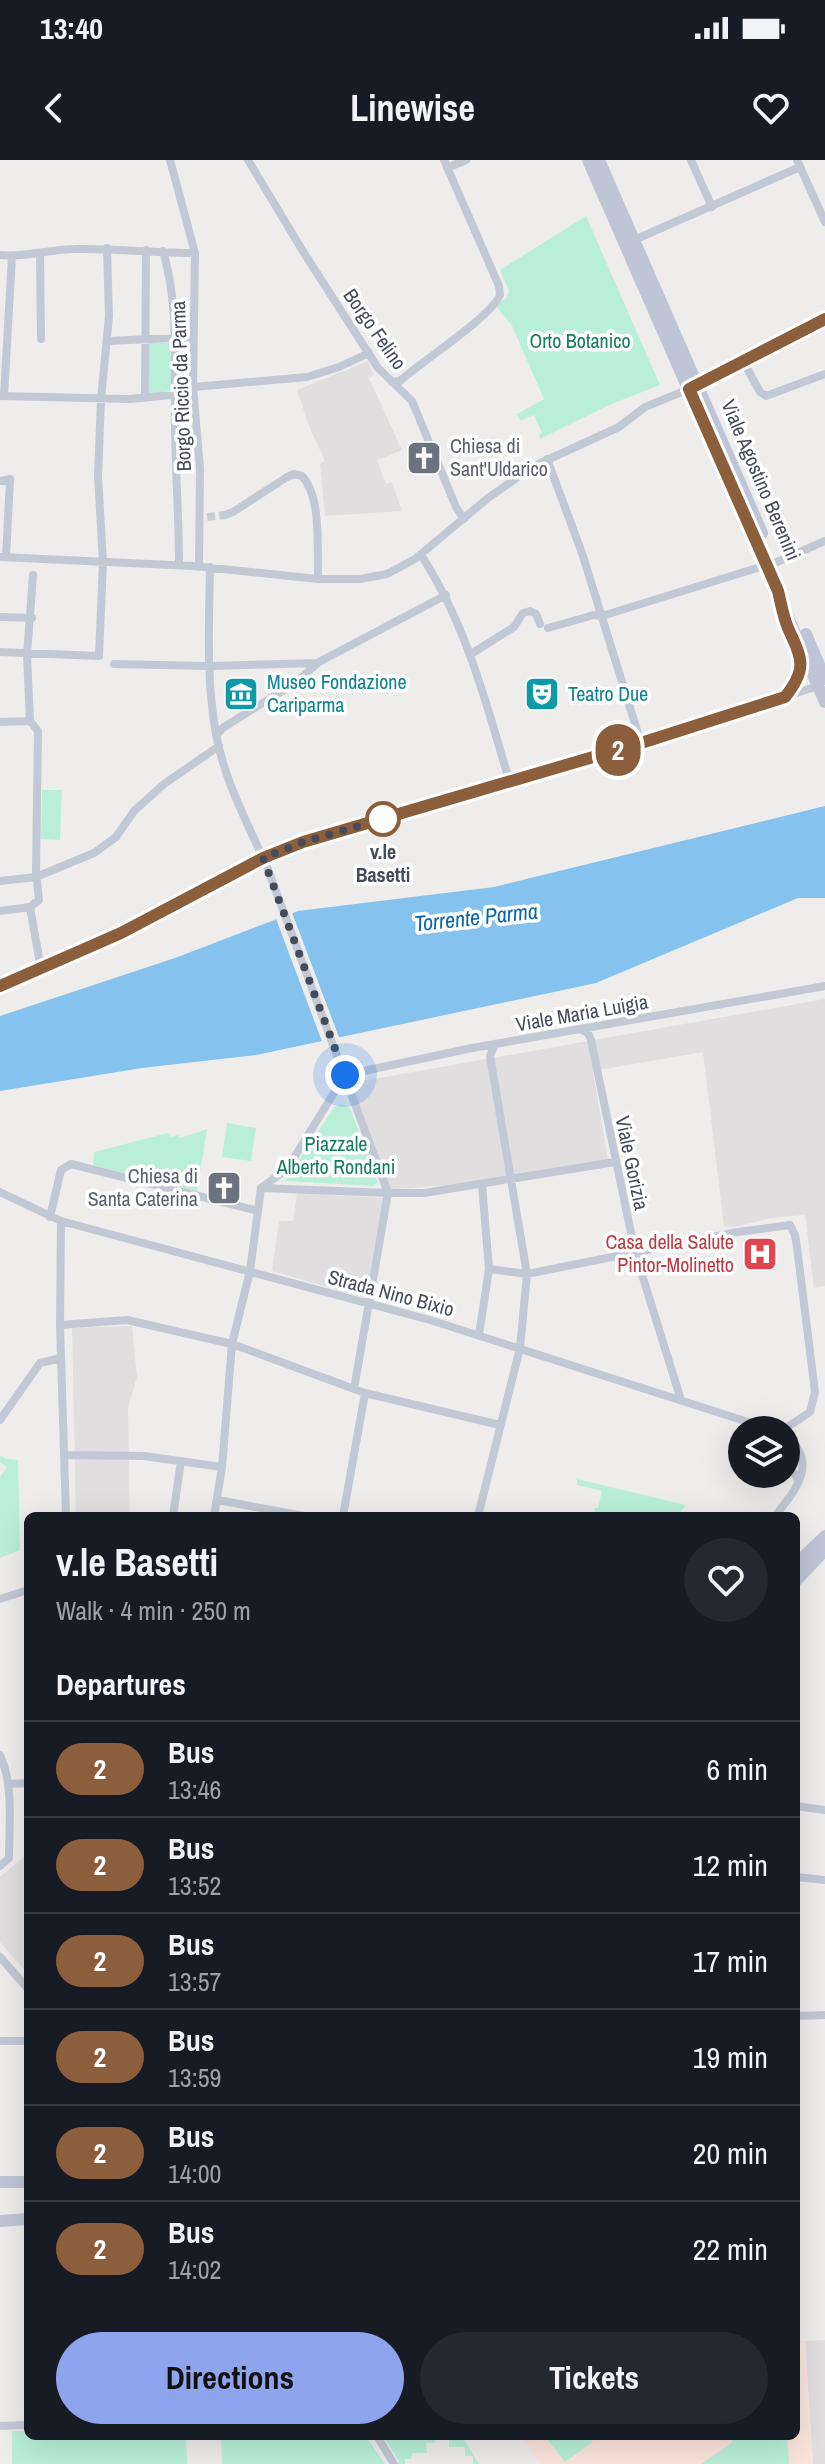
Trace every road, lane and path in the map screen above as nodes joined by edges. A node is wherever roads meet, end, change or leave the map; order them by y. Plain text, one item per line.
1 (170, 160) edge
2 (248, 160) edge
3 (466, 160) edge
4 (588, 160) edge
5 (599, 160) edge
6 (691, 160) edge
7 (446, 164) edge
8 (798, 164) edge
9 (712, 207) junction
10 (825, 222) edge
11 (634, 240) junction
12 (107, 248) junction
13 (146, 250) junction
14 (163, 251) junction
15 (40, 253) junction
16 (195, 253) junction
17 (0, 255) edge
18 (12, 256) junction
19 (825, 319) edge
20 (176, 337) junction
21 (193, 337) junction
22 (144, 338) junction
23 (41, 339) dead end
24 (108, 341) junction
25 (369, 353) junction
26 (743, 361) junction
27 (825, 374) edge
28 (391, 382) junction
29 (693, 387) junction
30 (193, 390) junction
31 (175, 395) junction
32 (2, 396) edge
33 (145, 398) junction
34 (101, 399) junction
35 (547, 459) junction
36 (0, 481) edge
37 (225, 515) tunnel mouth
38 (464, 519) junction
39 (825, 541) edge
40 (421, 555) junction
41 (3, 557) edge
42 (103, 562) junction
43 (771, 564) junction
44 (179, 565) junction
45 (34, 566) junction
46 (199, 566) junction
47 (210, 567) junction
48 (318, 579) junction
49 (778, 591) junction
50 (446, 595) junction
51 (602, 616) junction
52 (0, 617) edge
53 (32, 618) junction
54 (0, 652) edge
55 (471, 654) junction
56 (27, 655) junction
57 (319, 662) junction
58 (114, 664) dead end
59 (208, 666) junction
60 (823, 683) edge
61 (785, 697) junction
62 (824, 700) edge
63 (30, 721) junction
64 (0, 722) edge
65 (216, 735) junction
66 (641, 743) junction
67 (219, 746) junction
68 (509, 780) junction
69 (263, 858) junction
70 (36, 877) junction
71 (0, 881) edge
72 (30, 907) junction
73 (0, 911) edge
74 (41, 969) junction
75 (0, 986) edge
76 (825, 986) edge
77 (579, 1030) junction
78 (495, 1044) junction
79 (345, 1075) junction
80 (615, 1162) junction
81 (512, 1180) junction
82 (482, 1185) junction
83 (261, 1188) junction
84 (0, 1192) edge
85 (388, 1193) junction
86 (258, 1211) junction
87 (50, 1217) junction
88 (61, 1221) junction
89 (635, 1252) junction
90 (489, 1269) junction
91 (250, 1271) junction
92 (527, 1274) junction
93 (368, 1304) junction
94 (60, 1325) junction
95 (479, 1335) junction
96 (232, 1344) junction
97 (520, 1348) junction
98 (61, 1358) junction
99 (354, 1389) junction
100 (365, 1393) junction
101 (681, 1400) junction
102 (730, 1416) edge
103 (0, 1420) edge
104 (800, 1420) edge
105 (500, 1425) junction
106 (64, 1455) junction
107 (800, 1455) edge
108 (181, 1461) junction
109 (222, 1467) junction
110 (800, 1478) edge
111 (794, 1488) edge
112 (218, 1500) junction
113 (66, 1512) edge
114 (174, 1512) edge
115 (215, 1512) edge
116 (282, 1512) edge
117 (344, 1512) edge
118 (479, 1512) edge
119 (778, 1512) edge
120 (825, 1526) edge
121 (825, 1536) edge
122 (825, 1550) edge
123 (800, 1560) edge
124 (800, 1560) edge
125 (800, 1577) edge
126 (24, 1591) edge
127 (0, 1599) edge
128 (0, 1755) edge
129 (3, 1768) edge
130 (24, 1783) edge
131 (9, 1784) junction
132 (800, 1807) edge
133 (825, 1810) edge
134 (4, 1838) edge
135 (0, 1866) edge
136 (800, 1877) edge
137 (825, 1880) edge
138 (0, 1957) edge
139 (24, 1984) edge
140 (825, 2015) edge
141 (800, 2016) edge
142 (0, 2041) edge
143 (24, 2041) edge
144 (0, 2182) edge
145 (24, 2182) edge
146 (24, 2219) edge
147 (0, 2221) edge
148 (24, 2425) edge
149 (0, 2426) edge
150 (379, 2440) edge
151 (394, 2464) edge

1 - 16 street, Borgo Riccio da Parma
2 - 25 street, Borgo Felino
3 - 7 street
4 - 29 main road
5 - 11 main road
6 - 9 street
7 - 28 street
8 - 9 street
8 - 10 street
9 - 11 street
11 - 29 main road
12 - 13 street
12 - 15 street
12 - 24 street
13 - 14 street
13 - 22 street
14 - 16 street
14 - 20 street
15 - 18 street
15 - 23 street
16 - 21 street, Borgo Riccio da Parma
17 - 18 street
18 - 32 street
19 - 26 street
20 - 21 street
20 - 22 street
20 - 31 street
21 - 30 street, Borgo Riccio da Parma
22 - 24 street
22 - 33 street
24 - 34 street
25 - 28 street, Borgo Felino
25 - 30 street
26 - 27 street
26 - 29 street
28 - 38 street, Borgo Felino
29 - 35 street
29 - 43 main road, Viale Agostino Berenini
30 - 31 street
30 - 46 street, Borgo Riccio da Parma
31 - 33 street
31 - 44 street
32 - 34 street
33 - 34 street
34 - 42 street
35 - 38 street
35 - 51 street
36 - 41 street
37 - 48 street
38 - 40 street
39 - 43 street
40 - 48 street
40 - 50 street
41 - 45 street
42 - 44 street
42 - 45 street
42 - 56 street
43 - 49 main road, Viale Agostino Berenini
43 - 51 street
43 - 60 main road, Viale Agostino Berenini
44 - 46 street
45 - 53 street
46 - 47 street
47 - 48 street
47 - 59 street
49 - 60 main road, Viale Agostino Berenini
49 - 61 street
50 - 55 street
50 - 57 street
51 - 55 street
51 - 66 street
52 - 53 street
53 - 56 street
54 - 56 street
55 - 68 street
56 - 63 street
57 - 59 street
57 - 65 street
58 - 59 street
59 - 65 street
60 - 61 street
60 - 62 main road, Viale Agostino Berenini
61 - 66 street
63 - 64 street
63 - 70 street
65 - 67 street
66 - 68 street
67 - 69 street
67 - 70 street
68 - 69 street
69 - 74 street
69 - 79 street
70 - 71 street
70 - 72 street
72 - 73 street
72 - 74 street
74 - 75 street
76 - 77 street, Viale Maria Luigia
77 - 78 street, Viale Maria Luigia
77 - 80 street, Viale Gorizia
78 - 79 street, Viale Maria Luigia
78 - 81 street
79 - 83 street
79 - 85 street
80 - 81 street
80 - 89 street, Viale Gorizia
81 - 82 street
81 - 92 street
82 - 85 street
82 - 90 street
83 - 85 street
83 - 86 street
84 - 87 street, Strada Nino Bixio
85 - 93 street
86 - 87 street
86 - 91 street
87 - 88 street, Strada Nino Bixio
88 - 91 street, Strada Nino Bixio
88 - 94 street
89 - 92 street
89 - 101 street, Viale Gorizia
89 - 104 street
90 - 92 street
90 - 95 street
91 - 93 street, Strada Nino Bixio
91 - 96 street
92 - 97 street
93 - 95 street, Strada Nino Bixio
93 - 99 street
94 - 96 street
94 - 98 street
95 - 97 street, Strada Nino Bixio
96 - 99 street
96 - 109 street
97 - 101 street, Strada Nino Bixio
97 - 105 street
98 - 103 street
98 - 106 street
99 - 100 street
100 - 105 street
100 - 117 street
101 - 102 street, Strada Nino Bixio
105 - 118 street
106 - 108 street
106 - 113 street
107 - 110 street
108 - 109 street
108 - 114 street
109 - 112 street
111 - 119 street
112 - 115 street
112 - 116 street
120 - 123 main road
121 - 124 main road
122 - 125 main road
126 - 127 street
128 - 129 street
129 - 131 street
130 - 131 street
131 - 134 street
132 - 133 street
134 - 135 street
136 - 137 street
138 - 139 street
140 - 141 street
142 - 143 street
144 - 145 main road
146 - 147 main road
148 - 149 street
150 - 151 street

